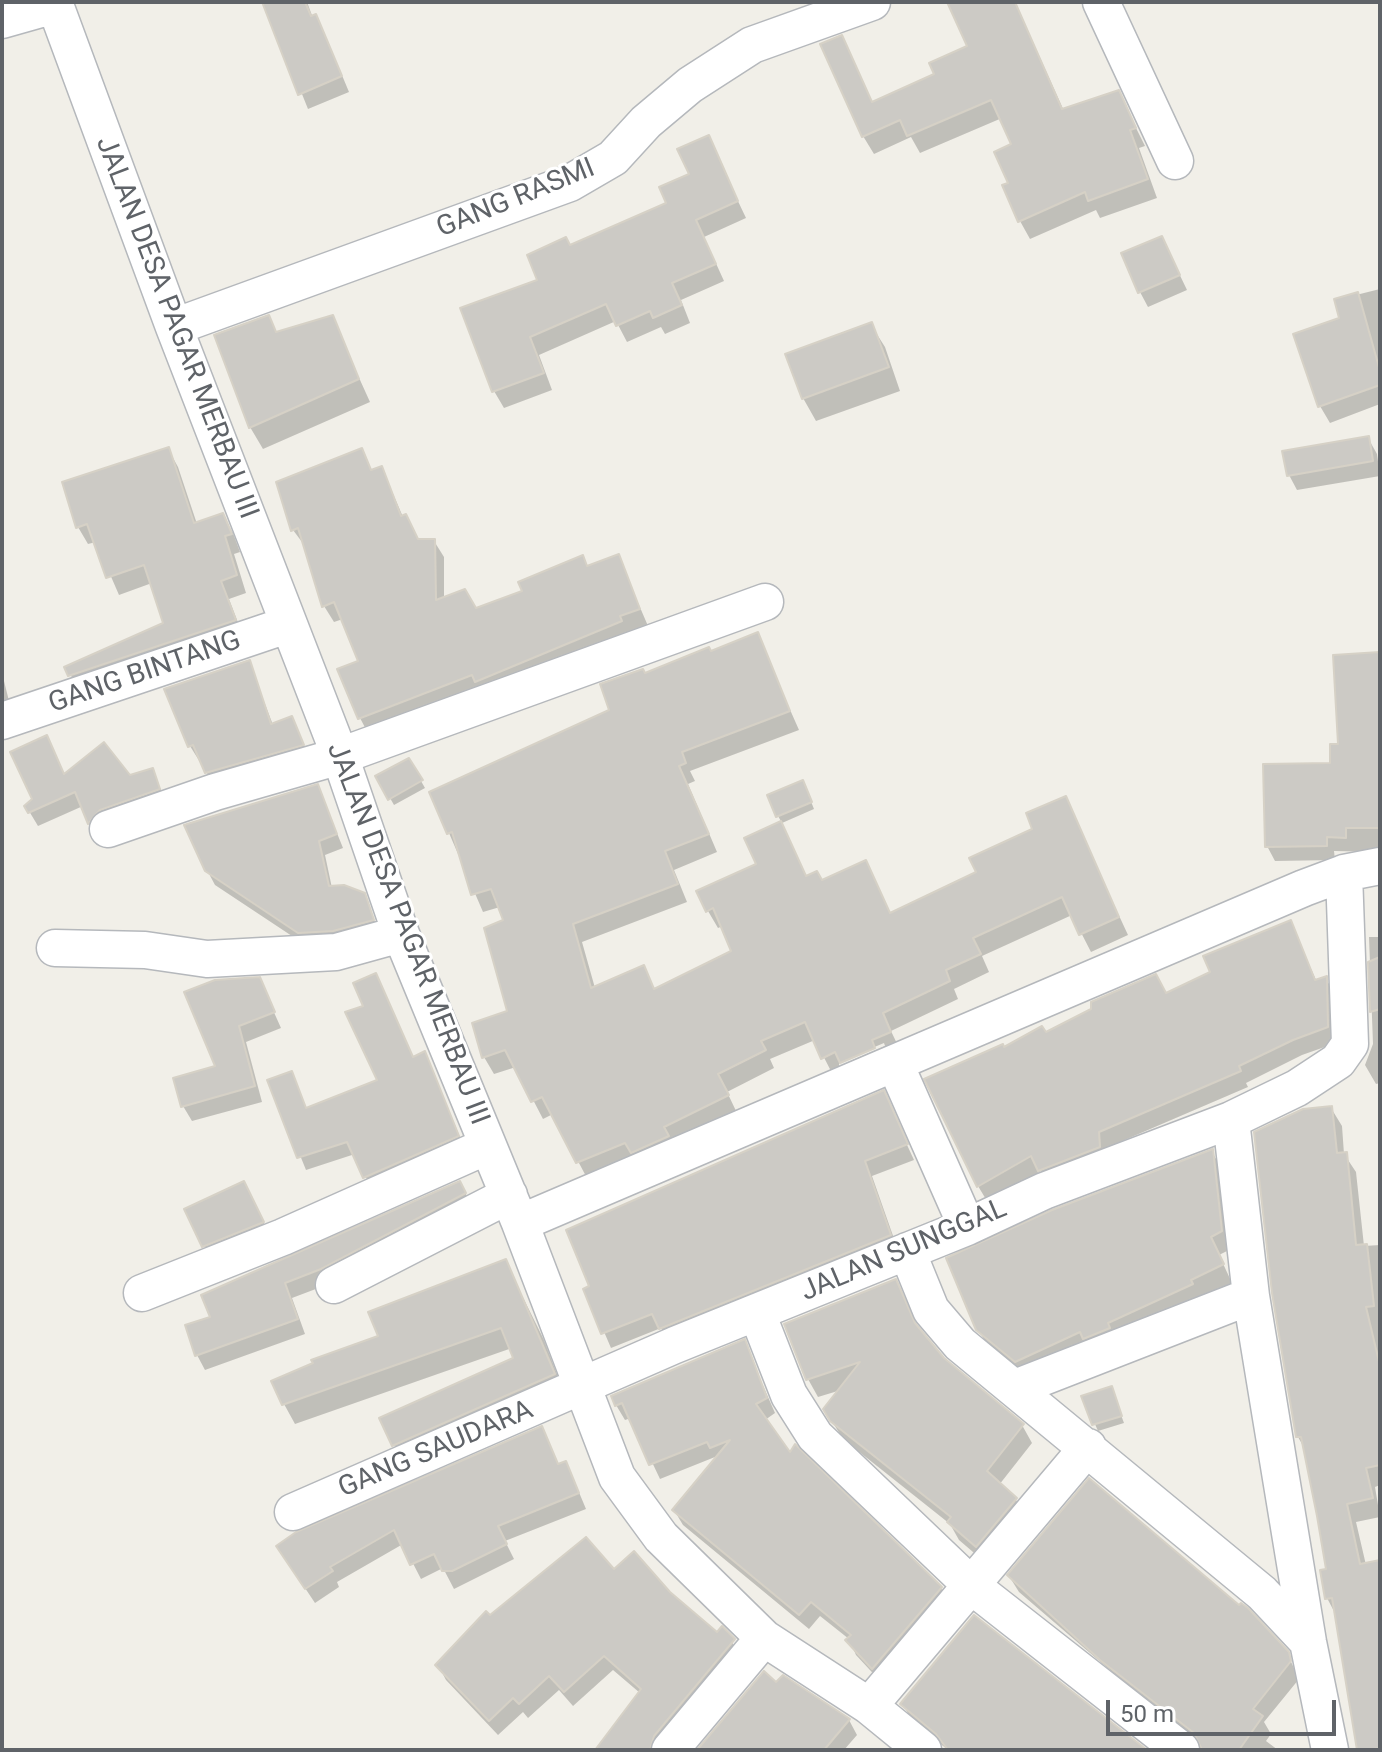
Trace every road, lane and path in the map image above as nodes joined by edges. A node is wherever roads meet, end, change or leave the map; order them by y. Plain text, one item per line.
1 (872, 2) edge
2 (1101, 2) edge
3 (55, 3) edge
4 (2, 20) edge
5 (1175, 161) dead end
6 (174, 327) junction
7 (765, 602) dead end
8 (287, 625) junction
9 (2, 721) edge
10 (340, 756) junction
11 (108, 829) dead end
12 (1380, 866) edge
13 (1344, 873) junction
14 (401, 934) junction
15 (55, 948) dead end
16 (895, 1064) junction
17 (1231, 1120) junction
18 (487, 1146) junction
19 (515, 1209) junction
20 (967, 1227) junction
21 (907, 1251) junction
22 (334, 1285) dead end
23 (142, 1293) dead end
24 (1251, 1296) junction
25 (757, 1313) junction
26 (580, 1388) junction
27 (1015, 1388) junction
28 (1088, 1447) junction
29 (293, 1512) dead end
30 (973, 1587) junction
31 (764, 1638) junction
32 (1308, 1642) junction
33 (869, 1706) junction
34 (670, 1750) edge
35 (923, 1750) edge
36 (1181, 1750) edge
37 (1330, 1750) edge

1 - 6 street, GANG RASMI
2 - 5 street
3 - 4 street
3 - 6 street, JALAN DESA PAGAR MERBAU III
6 - 8 street, JALAN DESA PAGAR MERBAU III
7 - 10 street
8 - 9 street, GANG BINTANG
8 - 10 street, JALAN DESA PAGAR MERBAU III
10 - 11 street
10 - 14 street, JALAN DESA PAGAR MERBAU III
12 - 13 street
13 - 16 street
13 - 17 street, JALAN SUNGGAL
14 - 15 street
14 - 18 street, JALAN DESA PAGAR MERBAU III
16 - 19 street
16 - 20 street
17 - 20 street, JALAN SUNGGAL
17 - 24 street
18 - 19 street, JALAN DESA PAGAR MERBAU III
18 - 23 street
19 - 22 street
19 - 26 street, JALAN DESA PAGAR MERBAU III
20 - 21 street, JALAN SUNGGAL
21 - 25 street, JALAN SUNGGAL
21 - 27 street
24 - 27 street
24 - 32 street
25 - 26 street, JALAN SUNGGAL
25 - 30 street
26 - 29 street, GANG SAUDARA
26 - 31 street, JALAN DESA PAGAR MERBAU III
27 - 28 street
28 - 30 street
28 - 32 street
30 - 33 street
30 - 36 street
31 - 33 street, JALAN DESA PAGAR MERBAU III
31 - 34 street
32 - 37 street
33 - 35 street, JALAN DESA PAGAR MERBAU III

